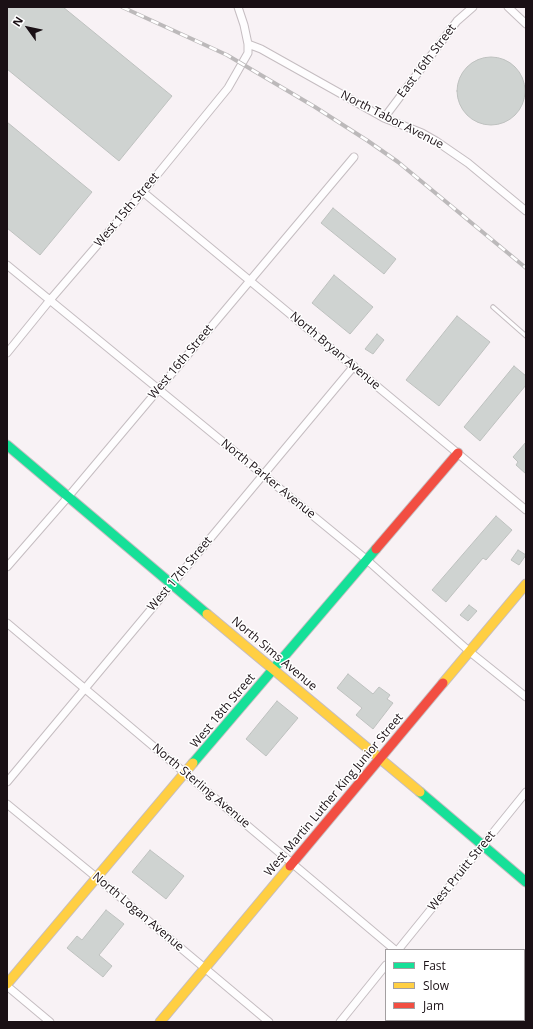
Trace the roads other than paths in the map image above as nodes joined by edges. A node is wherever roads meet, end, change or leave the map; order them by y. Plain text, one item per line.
1 (238, 7) edge
2 (473, 7) edge
3 (508, 7) edge
4 (526, 24) edge
5 (248, 44) junction
6 (384, 118) junction
7 (354, 157) dead end
8 (143, 192) junction
9 (526, 211) edge
10 (7, 265) edge
11 (250, 281) junction
12 (50, 300) junction
13 (494, 308) dead end
14 (526, 336) edge
15 (7, 353) edge
16 (354, 366) junction
17 (159, 389) junction
18 (7, 445) edge
19 (458, 453) junction
20 (263, 475) junction
21 (68, 496) junction
22 (526, 510) edge
23 (367, 560) junction
24 (7, 567) edge
25 (172, 584) junction
26 (526, 584) edge
27 (7, 623) edge
28 (470, 652) junction
29 (274, 670) junction
30 (86, 688) junction
31 (526, 697) edge
32 (380, 759) junction
33 (186, 772) junction
34 (7, 782) edge
35 (526, 792) edge
36 (7, 804) edge
37 (482, 845) junction
38 (292, 864) junction
39 (96, 877) junction
40 (526, 882) edge
41 (396, 949) edge
42 (398, 949) edge
43 (385, 966) edge
44 (205, 968) junction
45 (7, 985) edge
46 (50, 1022) edge
47 (160, 1022) edge
48 (269, 1022) edge
49 (340, 1022) edge

1 - 5 street
2 - 6 street, East 16th Street
3 - 4 street
5 - 6 street, North Tabor Avenue
5 - 8 street, West 15th Street
6 - 9 street, North Tabor Avenue
7 - 11 street, West 16th Street
8 - 11 street, North Bryan Avenue
8 - 12 street, West 15th Street
10 - 12 street, North Parker Avenue
11 - 16 street, North Bryan Avenue
11 - 17 street, West 16th Street
12 - 15 street, West 15th Street
12 - 17 street, North Parker Avenue
13 - 14 lane
16 - 19 street, North Bryan Avenue
16 - 20 street, West 17th Street
17 - 20 street, North Parker Avenue
17 - 21 street, West 16th Street
18 - 21 street, North Sims Avenue
19 - 22 street, North Bryan Avenue
19 - 23 street, West 18th Street
20 - 23 street, North Parker Avenue
20 - 25 street, West 17th Street
21 - 24 street, West 16th Street
21 - 25 street, North Sims Avenue
23 - 28 street, North Parker Avenue
23 - 29 street, West 18th Street
25 - 29 street, North Sims Avenue
25 - 30 street, West 17th Street
26 - 28 street, West Martin Luther King Junior Street
27 - 30 street, North Sterling Avenue
28 - 31 street, North Parker Avenue
28 - 32 street, West Martin Luther King Junior Street
29 - 32 street, North Sims Avenue
29 - 33 street, West 18th Street
30 - 33 street, North Sterling Avenue
30 - 34 street, West 17th Street
32 - 37 street, North Sims Avenue
32 - 38 street, West Martin Luther King Junior Street
33 - 38 street, North Sterling Avenue
33 - 39 street, West 18th Street
35 - 37 street, West Pruitt Street
36 - 39 street, North Logan Avenue
37 - 40 street, North Sims Avenue
37 - 42 street, West Pruitt Street
38 - 41 street, North Sterling Avenue
38 - 44 street, West Martin Luther King Junior Street
39 - 44 street, North Logan Avenue
39 - 45 street, West 18th Street
43 - 49 street
44 - 47 street, West Martin Luther King Junior Street
44 - 48 street, North Logan Avenue
45 - 46 street

